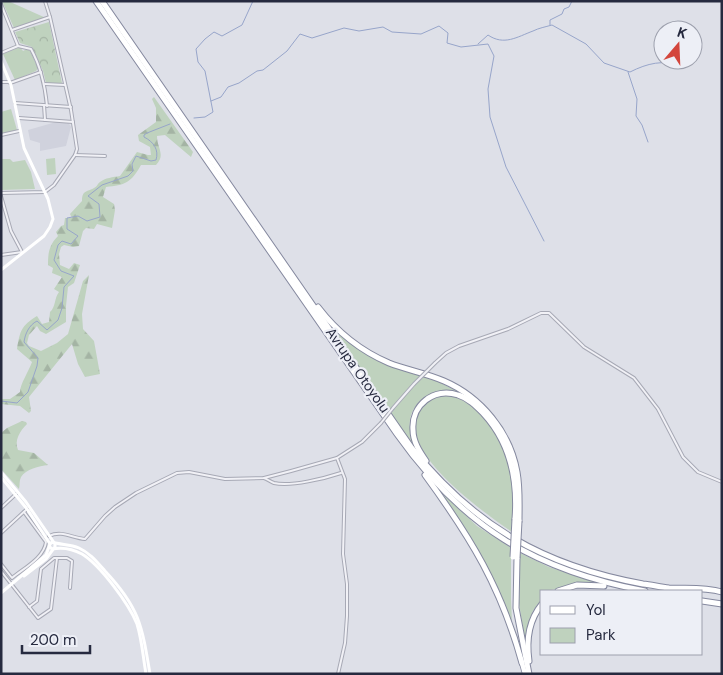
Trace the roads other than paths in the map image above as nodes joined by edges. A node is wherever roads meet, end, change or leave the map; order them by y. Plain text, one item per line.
1 (45, 1) edge
2 (96, 1) edge
3 (102, 1) edge
4 (1, 4) edge
5 (50, 17) junction
6 (12, 30) junction
7 (18, 46) junction
8 (1, 53) edge
9 (1, 61) edge
10 (42, 72) junction
11 (1, 74) edge
12 (7, 74) junction
13 (1, 82) edge
14 (10, 82) junction
15 (45, 84) junction
16 (65, 85) junction
17 (14, 103) junction
18 (44, 106) junction
19 (47, 106) junction
20 (71, 107) junction
21 (17, 118) junction
22 (45, 120) junction
23 (73, 122) junction
24 (20, 132) junction
25 (1, 135) edge
26 (75, 155) junction
27 (105, 156) dead end
28 (45, 192) junction
29 (1, 195) edge
30 (22, 252) junction
31 (1, 255) edge
32 (1, 270) edge
33 (292, 275) junction
34 (405, 446) junction
35 (338, 458) junction
36 (1, 472) edge
37 (342, 473) junction
38 (1, 478) edge
39 (264, 478) junction
40 (722, 482) edge
41 (16, 494) junction
42 (465, 504) junction
43 (1, 508) edge
44 (28, 508) junction
45 (24, 512) junction
46 (517, 520) junction
47 (1, 533) edge
48 (50, 536) junction
49 (55, 543) junction
50 (50, 545) junction
51 (55, 548) junction
52 (515, 557) junction
53 (57, 558) junction
54 (1, 564) edge
55 (37, 565) junction
56 (40, 569) junction
57 (1, 572) edge
58 (12, 584) junction
59 (70, 588) dead end
60 (561, 590) edge
61 (636, 590) edge
62 (639, 590) edge
63 (722, 592) edge
64 (1, 593) edge
65 (703, 601) edge
66 (722, 604) edge
67 (29, 607) junction
68 (540, 607) edge
69 (522, 663) junction
70 (146, 674) edge
71 (150, 674) edge
72 (338, 674) edge
73 (525, 674) edge
74 (530, 674) edge

1 - 5 street
2 - 34 highway, Avrupa Otoyolu
3 - 33 highway, Avrupa Otoyolu
4 - 6 street
5 - 6 street
5 - 16 street
6 - 7 street
7 - 8 street
7 - 10 street
9 - 12 main road
10 - 14 street
10 - 15 street
11 - 12 street
12 - 14 main road
13 - 14 street
14 - 17 main road
15 - 16 street
15 - 19 street
16 - 20 street
17 - 18 street
17 - 21 main road
18 - 19 street
18 - 22 street
19 - 20 street
20 - 23 street
21 - 22 street
21 - 24 main road
22 - 23 street
23 - 26 street
24 - 25 street
24 - 28 main road
26 - 27 street
26 - 28 street
28 - 29 street
28 - 30 main road
29 - 30 street
30 - 31 street
30 - 32 main road
33 - 42 highway, Avrupa Otoyolu
33 - 46 highway
34 - 62 highway, Avrupa Otoyolu
34 - 69 highway
35 - 37 street
35 - 39 street
35 - 40 street, bridge
36 - 44 main road
37 - 39 street
37 - 72 street
38 - 41 main road
39 - 48 street
41 - 43 street
41 - 44 main road
42 - 46 highway
42 - 63 highway, Avrupa Otoyolu
44 - 45 street
44 - 48 main road
44 - 50 main road
45 - 47 street
45 - 54 street
46 - 52 highway, bridge
48 - 49 main road
49 - 50 main road
49 - 51 main road
49 - 71 main road
50 - 51 main road
50 - 58 main road
51 - 55 main road
51 - 70 main road
52 - 69 highway
52 - 74 highway
53 - 56 street
53 - 59 street
53 - 67 street
55 - 56 street
55 - 58 main road
56 - 67 street
57 - 58 street
58 - 64 main road
58 - 67 street
60 - 61 highway
65 - 66 highway
68 - 74 highway
69 - 73 highway

